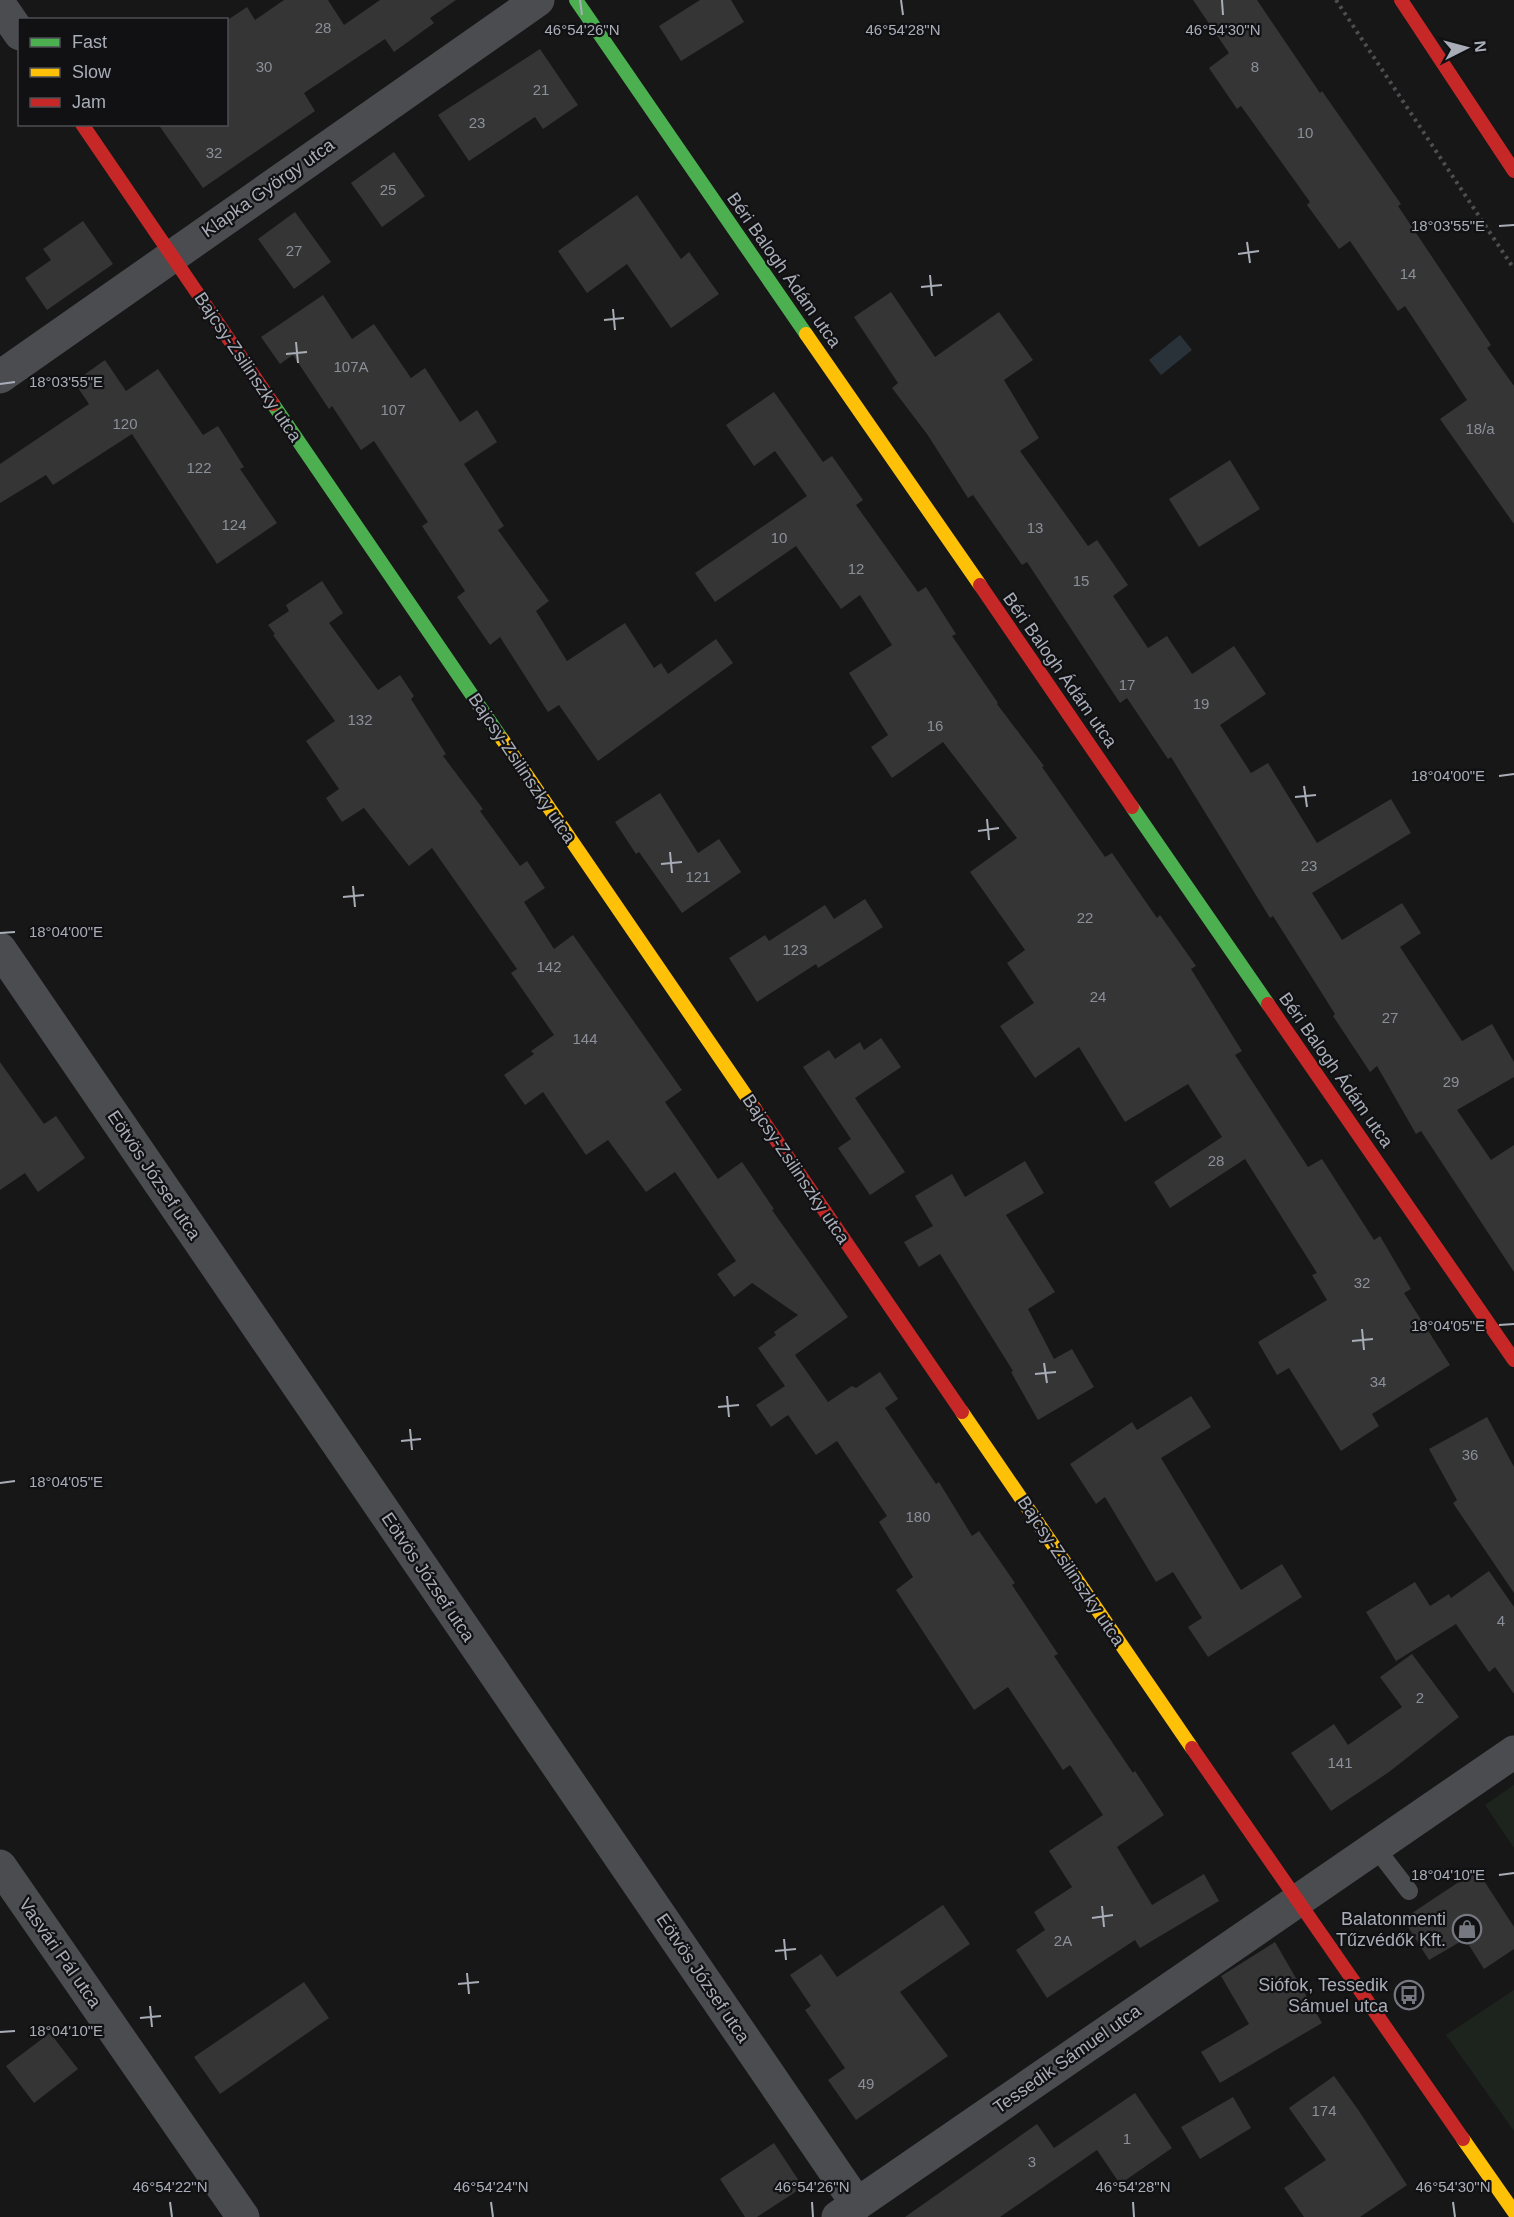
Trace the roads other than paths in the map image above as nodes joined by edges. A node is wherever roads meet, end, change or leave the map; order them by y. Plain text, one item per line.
1 (538, 0) edge
2 (576, 0) edge
3 (1401, 0) edge
4 (0, 5) edge
5 (18, 31) edge
6 (83, 126) edge
7 (1514, 171) edge
8 (171, 255) junction
9 (0, 377) edge
10 (0, 950) edge
11 (1514, 1360) edge
12 (1514, 1752) edge
13 (1375, 1847) junction
14 (0, 1866) edge
15 (1409, 1891) dead end
16 (1296, 1900) junction
17 (847, 2210) edge
18 (1514, 2212) edge
19 (243, 2217) edge

1 - 8 street, Klapka György utca
2 - 11 street, Béri Balogh Ádám utca
3 - 7 street
4 - 5 street
6 - 8 street, Bajcsy-Zsilinszky utca
8 - 9 street, Klapka György utca
8 - 16 street, Bajcsy-Zsilinszky utca
10 - 17 street, Eötvös József utca
12 - 13 street, Tessedik Sámuel utca
13 - 15 lane
13 - 16 street, Tessedik Sámuel utca
14 - 19 street, Vasvári Pál utca
16 - 17 street, Tessedik Sámuel utca
16 - 18 street, Bajcsy-Zsilinszky utca

